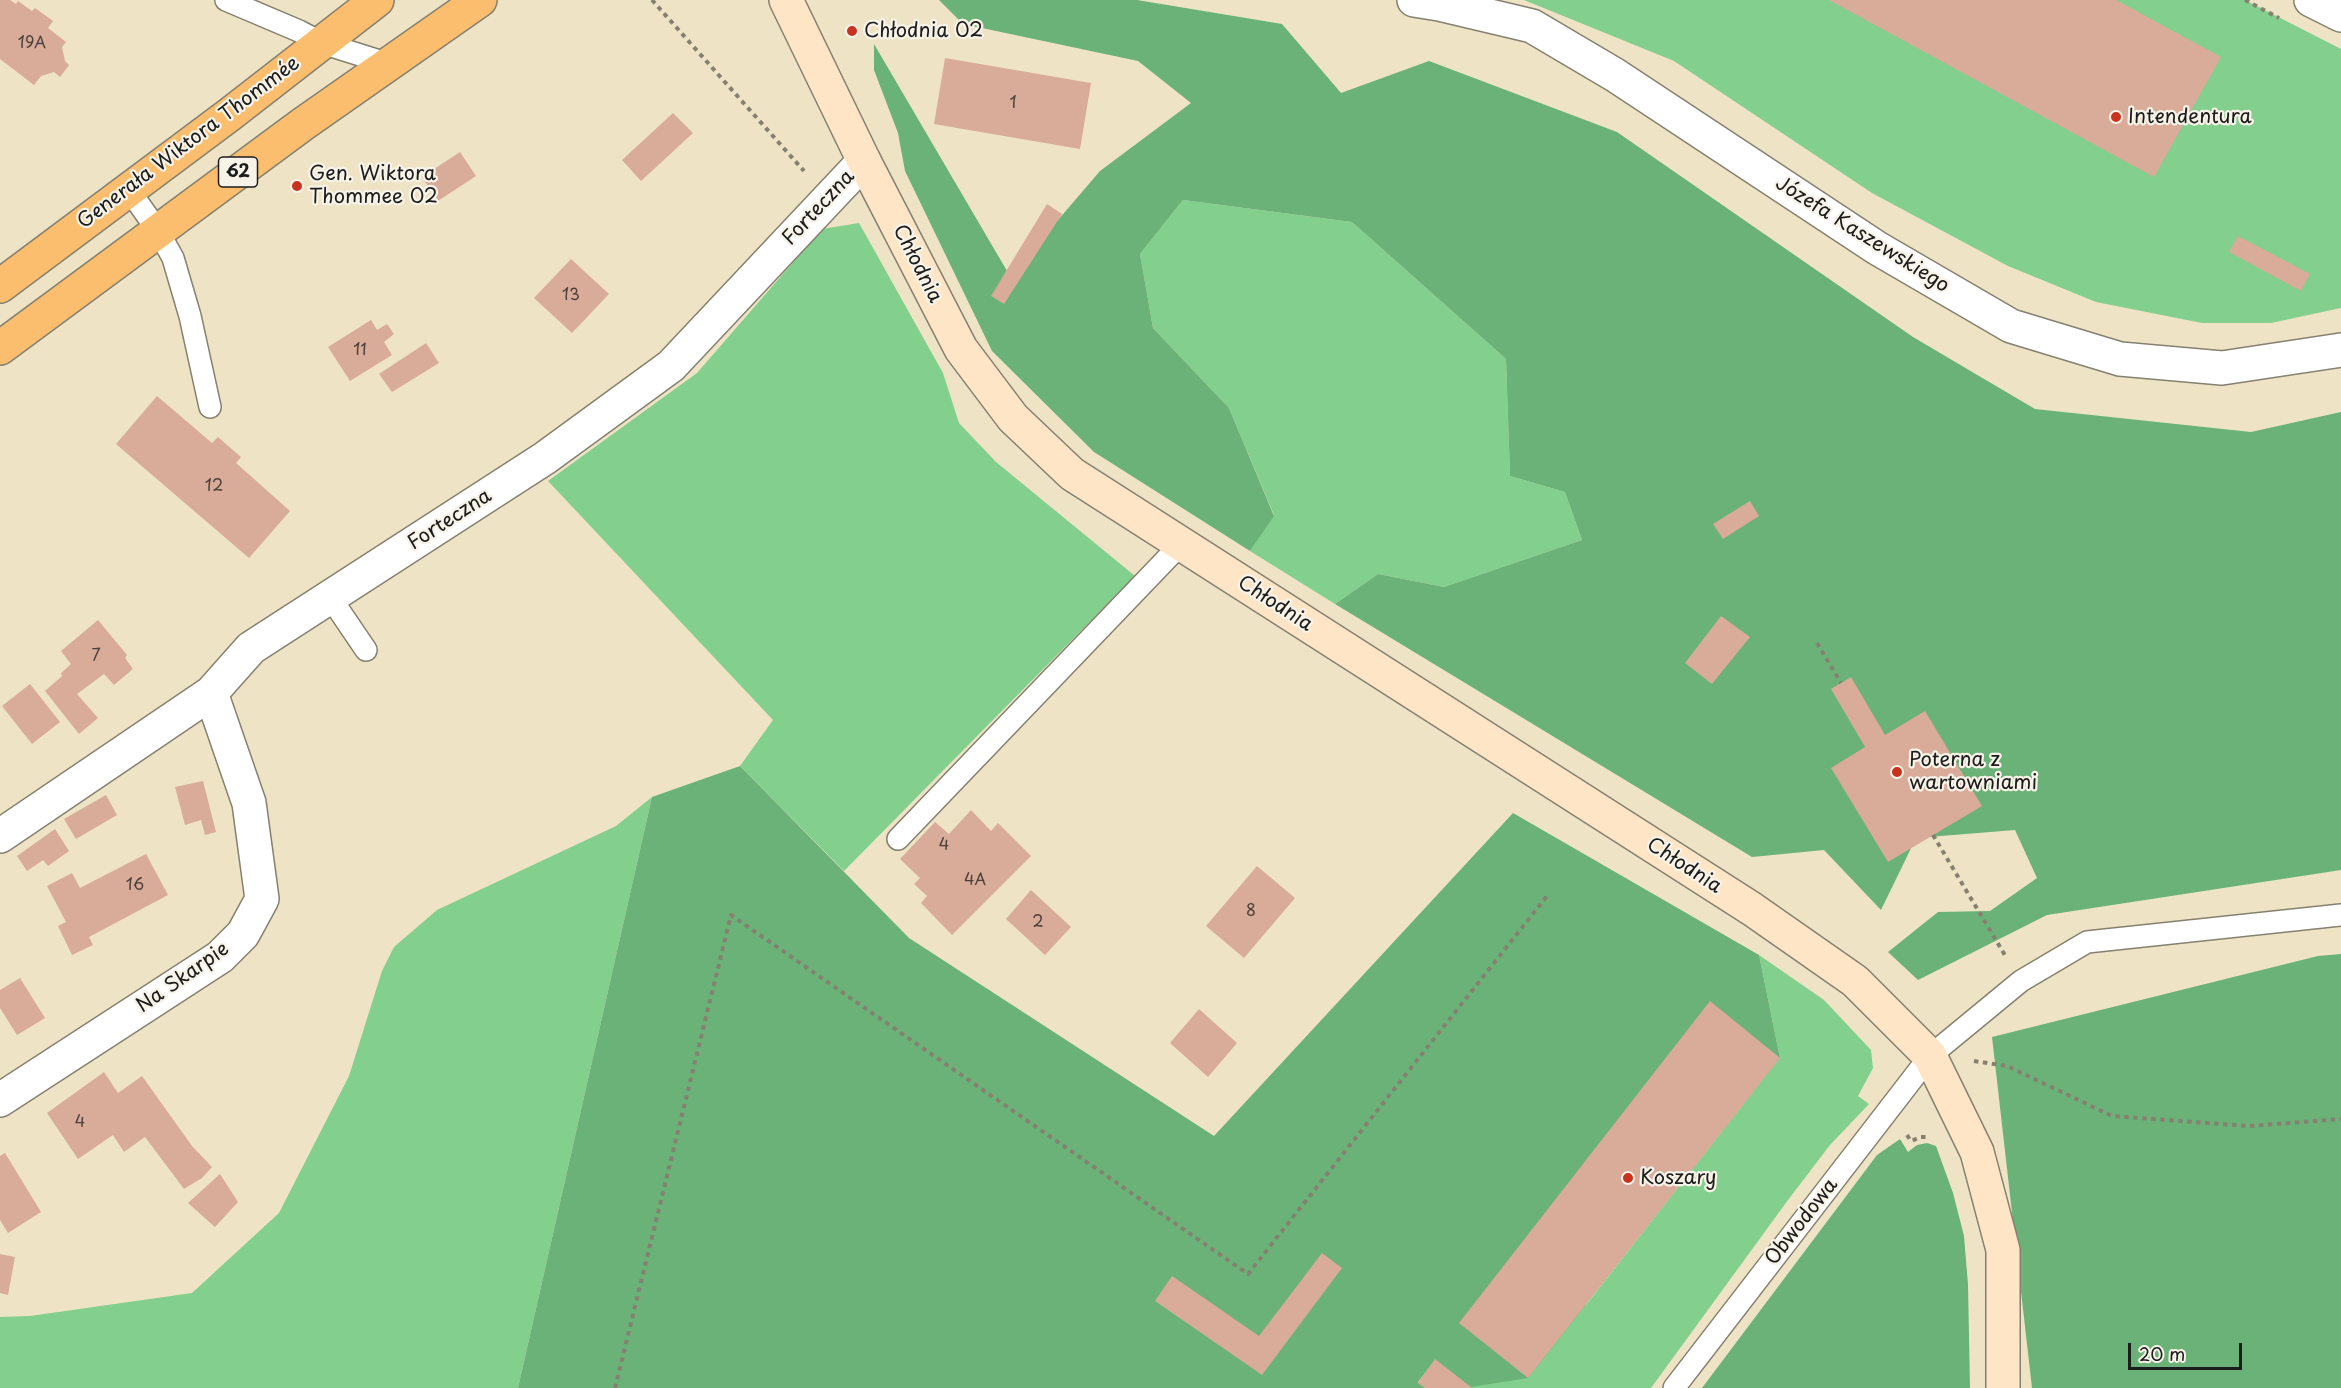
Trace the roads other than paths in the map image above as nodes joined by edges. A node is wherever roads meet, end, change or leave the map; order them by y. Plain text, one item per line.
1 (226, 0) edge
2 (377, 0) edge
3 (480, 0) edge
4 (786, 0) edge
5 (1414, 0) edge
6 (2311, 0) edge
7 (2341, 15) edge
8 (322, 43) junction
9 (389, 64) junction
10 (864, 161) junction
11 (129, 190) junction
12 (158, 231) junction
13 (0, 286) edge
14 (0, 348) edge
15 (2341, 350) edge
16 (210, 407) dead end
17 (1180, 544) junction
18 (330, 597) junction
19 (366, 650) dead end
20 (211, 693) junction
21 (0, 836) edge
22 (898, 839) dead end
23 (2341, 915) edge
24 (1930, 1056) junction
25 (2, 1095) edge
26 (1674, 1388) edge
27 (2003, 1388) edge

1 - 8 lane
2 - 8 main road, Generała Wiktora Thommée / 62
3 - 9 main road, 62
4 - 10 street, Chłodnia
5 - 15 street, Józefa Kaszewskiego
6 - 7 street
8 - 9 lane
8 - 11 main road, Generała Wiktora Thommée / 62
9 - 12 main road, 62
10 - 17 street, Chłodnia
10 - 18 street, Forteczna
11 - 12 lane
11 - 13 main road, Generała Wiktora Thommée / 62
12 - 14 main road, 62
12 - 16 lane
17 - 22 lane
17 - 24 street, Chłodnia
18 - 19 lane
18 - 20 street, Forteczna
20 - 21 street, Forteczna
20 - 25 street, Na Skarpie
23 - 24 lane, Obwodowa
24 - 26 lane, Obwodowa
24 - 27 street, Chłodnia

